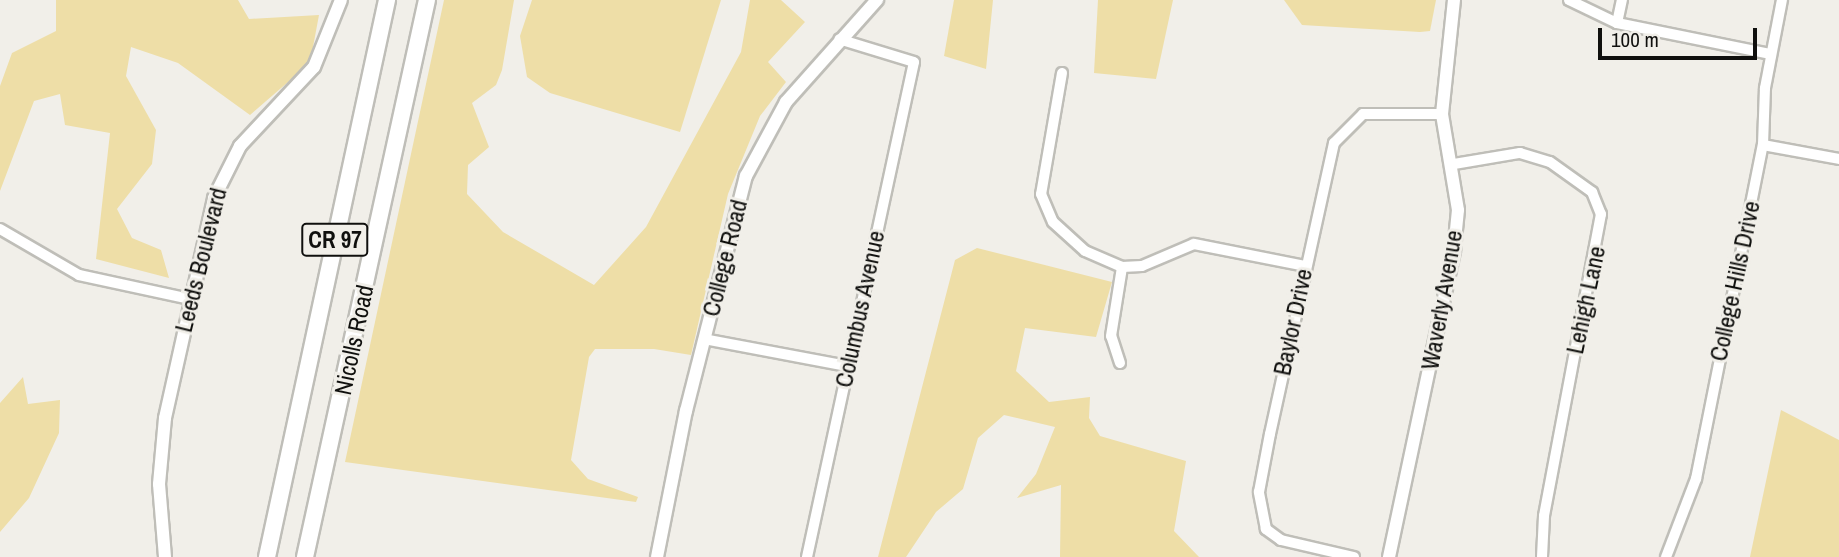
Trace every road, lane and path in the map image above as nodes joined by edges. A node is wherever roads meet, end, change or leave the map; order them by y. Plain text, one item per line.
1 (387, 0) edge
2 (427, 0) edge
3 (877, 0) edge
4 (1454, 0) edge
5 (1569, 0) edge
6 (1622, 0) edge
7 (1782, 0) edge
8 (341, 1) edge
9 (1618, 23) junction
10 (839, 39) junction
11 (1771, 54) junction
12 (1062, 73) dead end
13 (1442, 114) junction
14 (1763, 145) junction
15 (1839, 159) edge
16 (1454, 164) junction
17 (0, 229) edge
18 (1305, 266) junction
19 (1122, 267) junction
20 (190, 299) junction
21 (704, 339) junction
22 (1120, 363) dead end
23 (848, 366) junction
24 (344, 391) junction
25 (269, 550) edge
26 (1672, 556) edge
27 (164, 557) edge
28 (260, 557) edge
29 (305, 557) edge
30 (314, 557) edge
31 (657, 557) edge
32 (807, 557) edge
33 (1354, 557) edge
34 (1389, 557) edge
35 (1542, 557) edge

1 - 25 highway, Nicolls Road / CR 97
2 - 24 highway, Nicolls Road / CR 97
3 - 10 street, College Road
4 - 13 street, Waverly Avenue
5 - 9 street
6 - 9 street
7 - 11 street, College Hills Drive
8 - 20 street, Leeds Boulevard
9 - 11 street
10 - 21 street, College Road
10 - 23 street, Columbus Avenue
11 - 14 street, College Hills Drive
12 - 19 street
13 - 16 street, Waverly Avenue
13 - 18 street, Baylor Drive
14 - 15 street
14 - 26 street, College Hills Drive
16 - 34 street, Waverly Avenue
16 - 35 street, Lehigh Lane
17 - 20 street
18 - 19 street
18 - 33 street, Baylor Drive
19 - 22 street
20 - 27 street, Leeds Boulevard
21 - 23 street
21 - 31 street, College Road
23 - 32 street, Columbus Avenue
24 - 29 highway, Nicolls Road / CR 97
24 - 30 highway
25 - 28 highway

